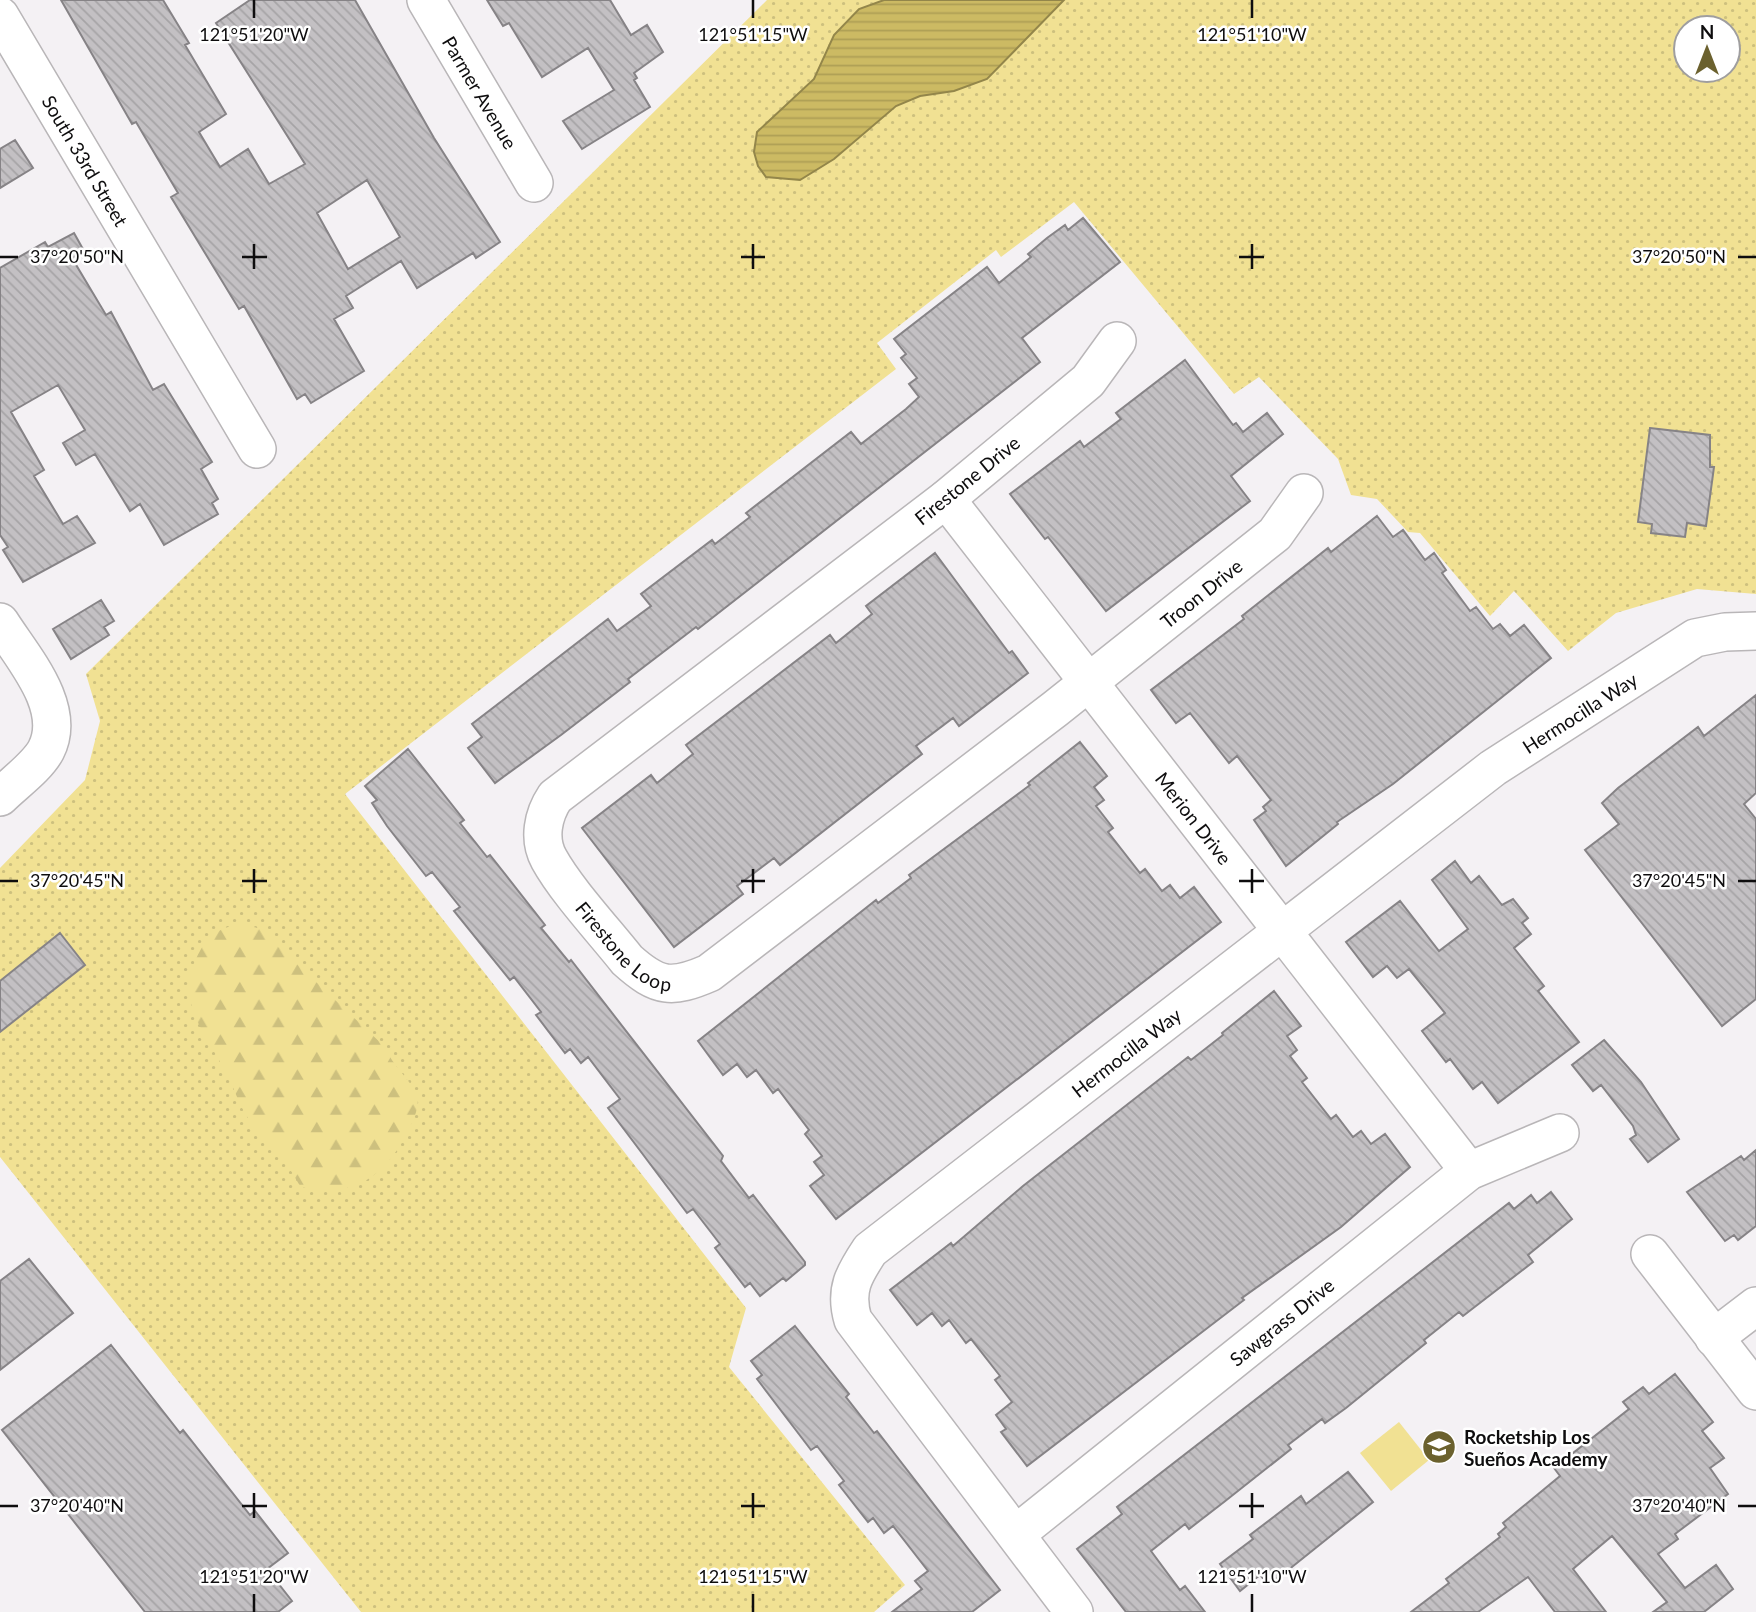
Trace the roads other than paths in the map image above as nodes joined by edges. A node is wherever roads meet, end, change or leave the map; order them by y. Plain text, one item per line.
1 (426, 0) edge
2 (0, 16) edge
3 (534, 183) dead end
4 (1116, 341) dead end
5 (257, 449) dead end
6 (1304, 493) dead end
7 (946, 499) junction
8 (805, 606) joint
9 (0, 622) edge
10 (1756, 631) edge
11 (1088, 682) junction
12 (0, 797) edge
13 (1282, 931) junction
14 (1560, 1133) dead end
15 (1469, 1171) junction
16 (1650, 1254) dead end
17 (1756, 1306) edge
18 (1714, 1338) junction
19 (1756, 1391) edge
20 (1016, 1534) junction
21 (1074, 1612) edge

1 - 3 street, Parmer Avenue
2 - 5 street, South 33rd Street
4 - 7 street, Firestone Drive
6 - 11 street, Troon Drive
7 - 8 street, Firestone Drive
7 - 11 street, Merion Drive
8 - 11 street, Firestone Loop
9 - 12 street
10 - 13 street, Hermocilla Way
11 - 13 street, Merion Drive
13 - 15 street, Merion Drive
13 - 20 street, Hermocilla Way
14 - 15 street, Sawgrass Drive
15 - 20 street, Sawgrass Drive
16 - 18 street
17 - 18 street
18 - 19 street
20 - 21 street, Hermocilla Way

